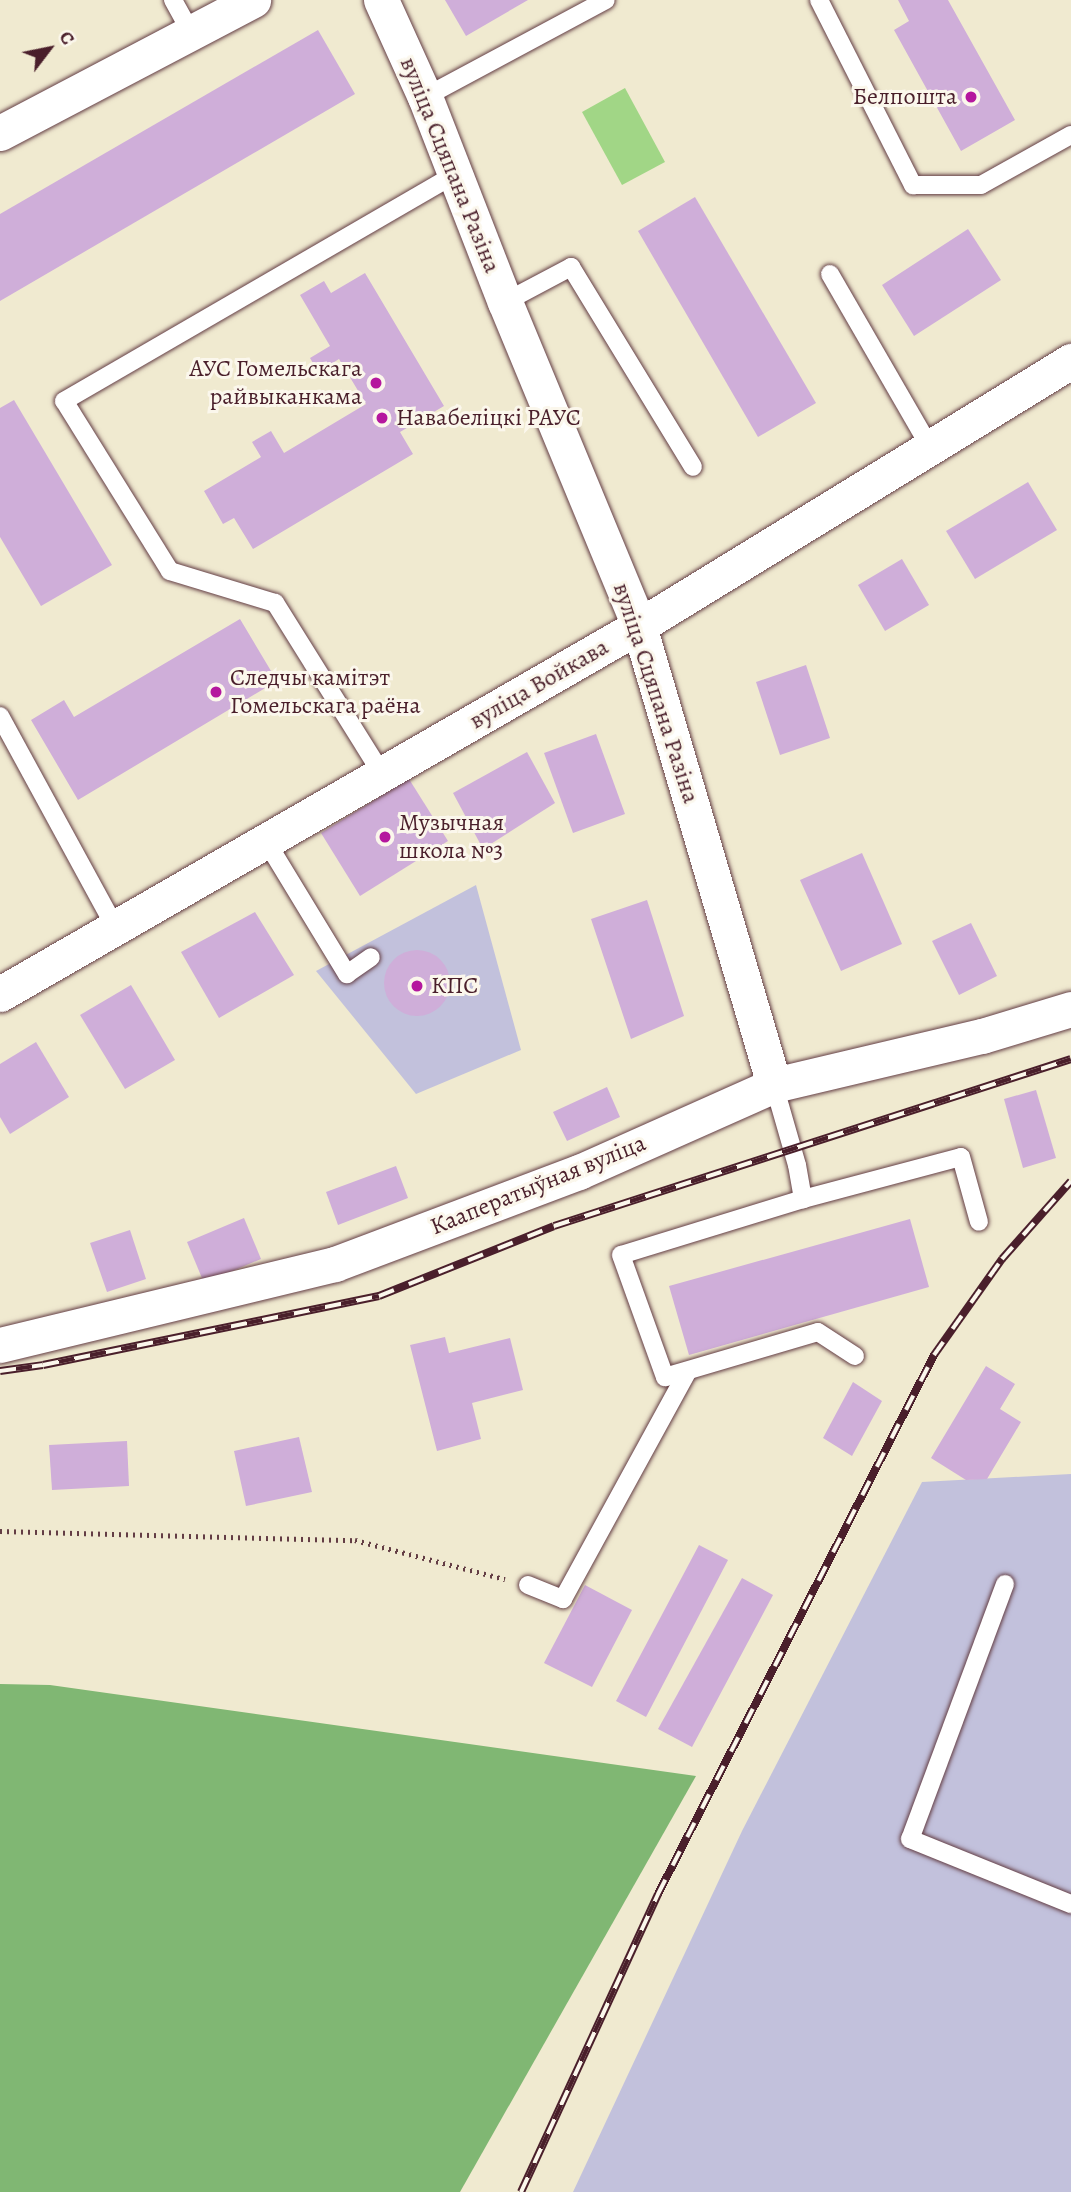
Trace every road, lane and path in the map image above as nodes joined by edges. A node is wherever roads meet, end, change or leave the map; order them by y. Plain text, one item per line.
1 (173, 0) edge
2 (253, 0) edge
3 (381, 0) edge
4 (606, 0) edge
5 (819, 0) edge
6 (192, 34) junction
7 (425, 97) junction
8 (0, 133) edge
9 (1071, 135) edge
10 (456, 174) junction
11 (830, 274) dead end
12 (505, 302) junction
13 (1071, 361) edge
14 (931, 449) junction
15 (693, 467) dead end
16 (639, 626) junction
17 (0, 716) edge
18 (382, 774) junction
19 (266, 841) junction
20 (115, 927) junction
21 (371, 957) dead end
22 (0, 993) edge
23 (1071, 1009) edge
24 (775, 1085) junction
25 (803, 1199) junction
26 (979, 1222) dead end
27 (0, 1345) edge
28 (855, 1356) dead end
29 (688, 1371) junction
30 (0, 1531) edge
31 (1005, 1584) dead end
32 (528, 1585) joint
33 (1071, 1905) edge

1 - 6 lane
2 - 6 street
3 - 7 street, вуліца Сцяпана Разіна
4 - 7 lane
5 - 9 lane
6 - 8 street
7 - 10 street, вуліца Сцяпана Разіна
10 - 12 street, вуліца Сцяпана Разіна
10 - 18 lane
11 - 14 lane
12 - 15 lane
12 - 16 street, вуліца Сцяпана Разіна
13 - 14 street, вуліца Войкава
14 - 16 street, вуліца Войкава
16 - 18 street, вуліца Войкава
16 - 24 street, вуліца Сцяпана Разіна
17 - 20 lane
18 - 19 street, вуліца Войкава
19 - 20 street, вуліца Войкава
19 - 21 lane
20 - 22 street, вуліца Войкава
23 - 24 street, Кааператыўная вуліца
24 - 25 lane
24 - 27 street, Кааператыўная вуліца
25 - 26 lane
25 - 29 lane
28 - 29 lane
29 - 32 lane
30 - 32 path
31 - 33 lane

